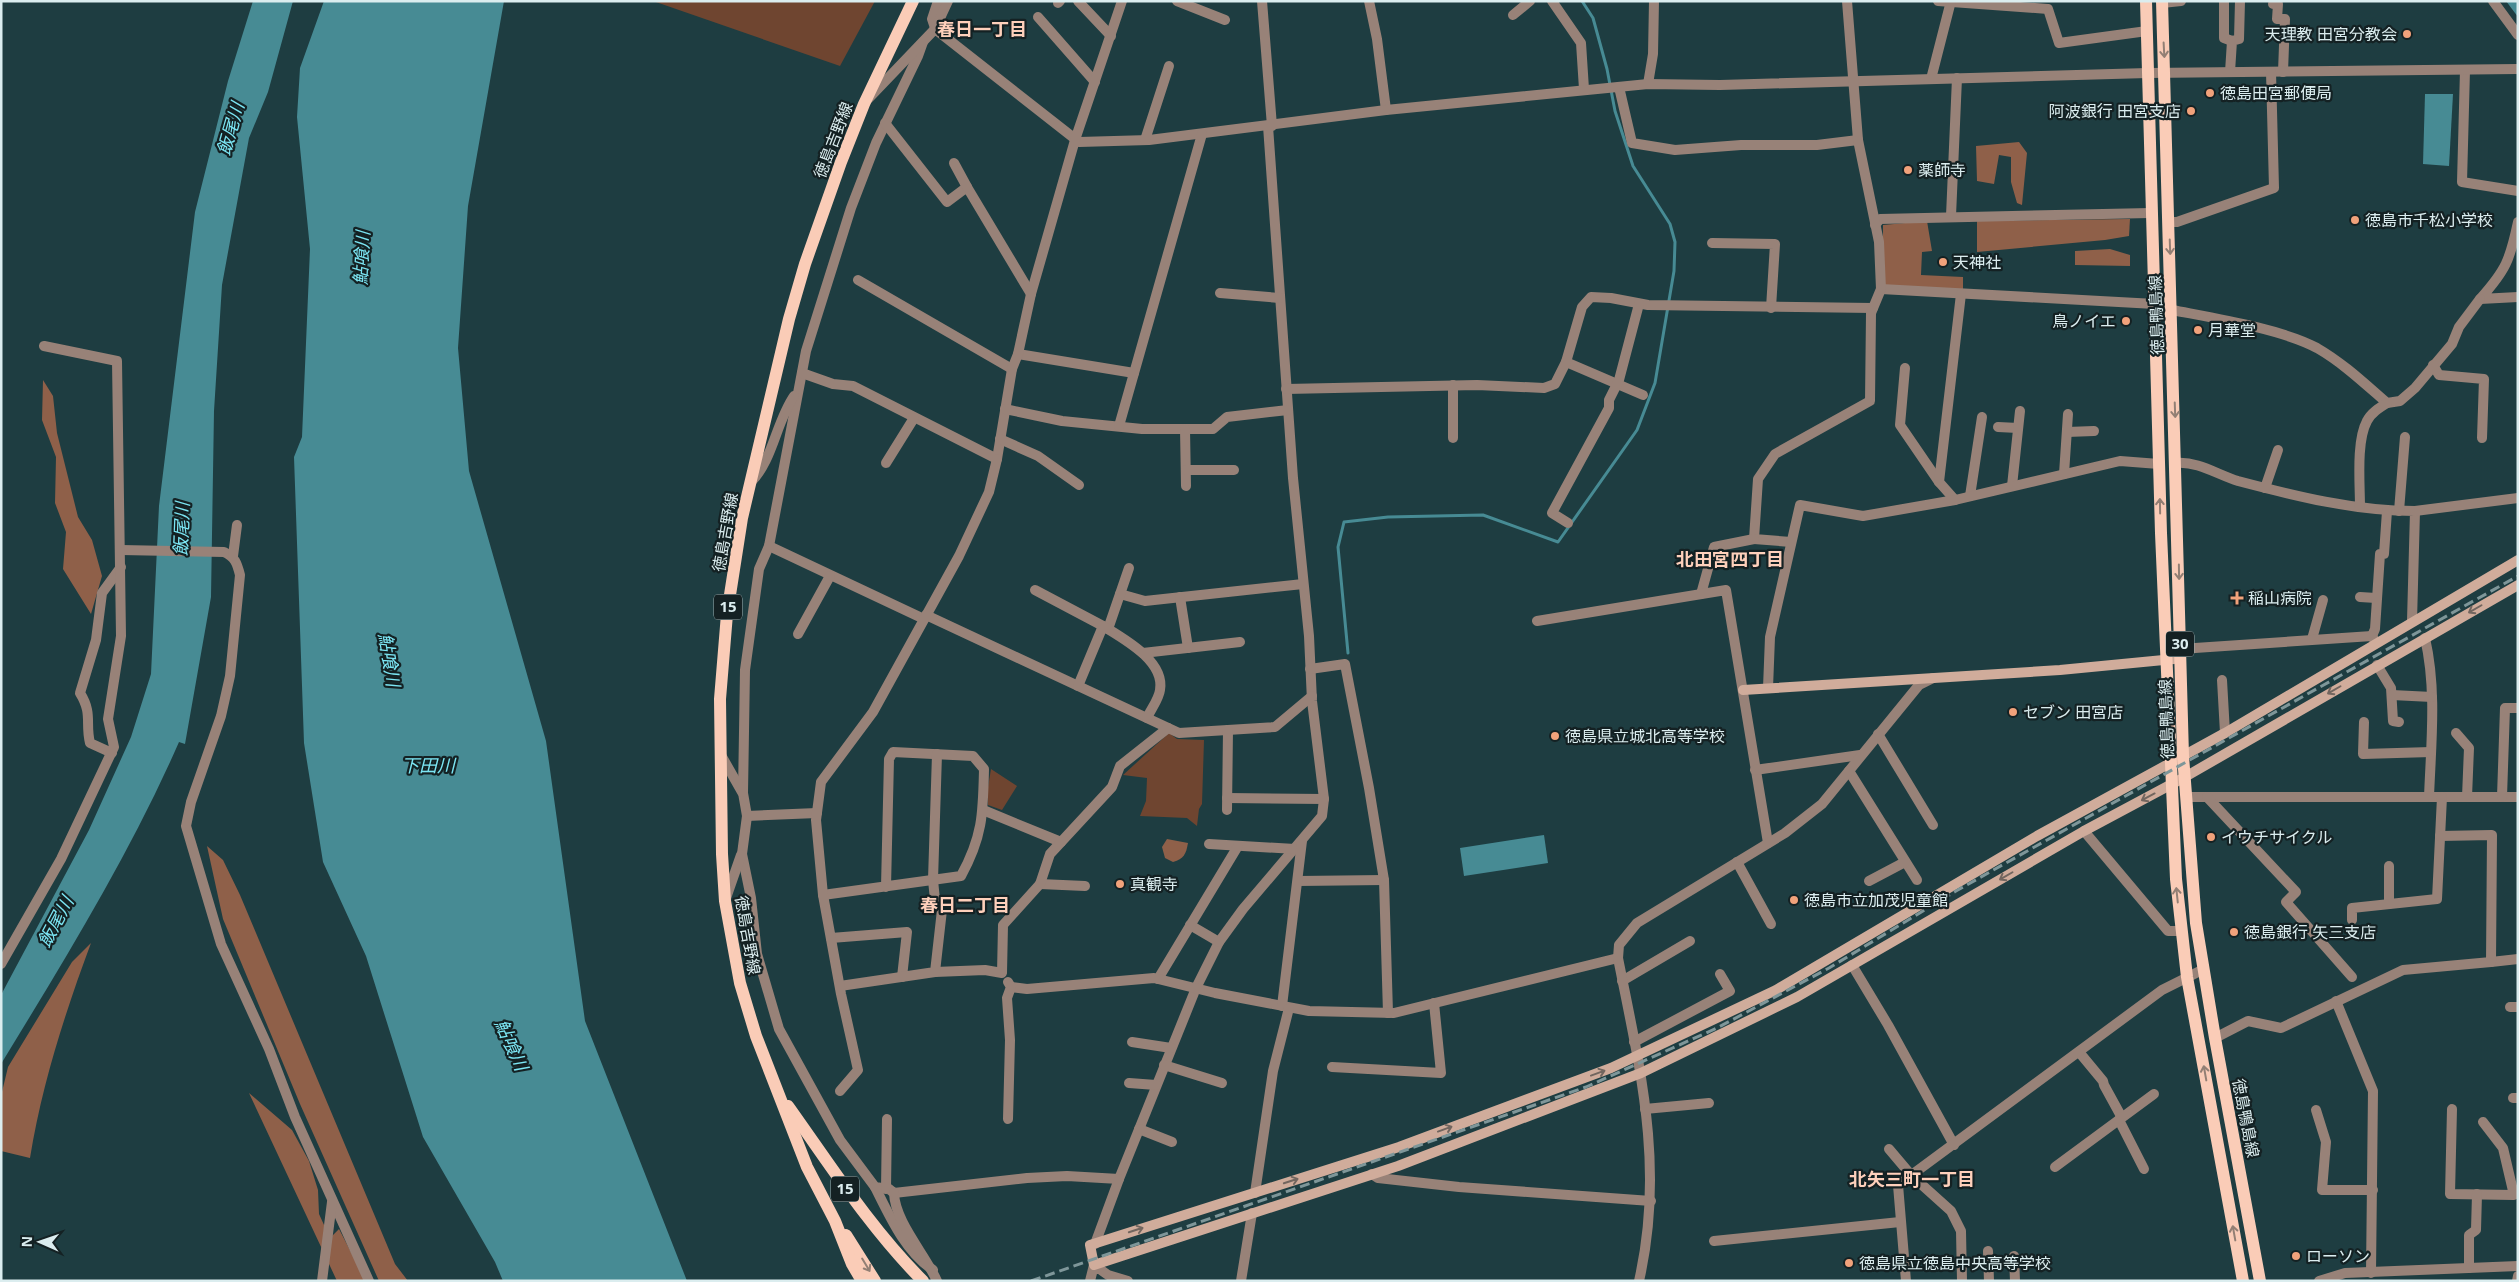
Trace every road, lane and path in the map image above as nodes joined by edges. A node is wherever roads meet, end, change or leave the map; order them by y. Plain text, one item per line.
1 (913, 1) edge
2 (938, 1) edge
3 (948, 1) edge
4 (1078, 1) edge
5 (1111, 1) edge
6 (1177, 1) edge
7 (1262, 1) edge
8 (1368, 1) edge
9 (1530, 1) edge
10 (1552, 1) edge
11 (1654, 1) edge
12 (1847, 1) edge
13 (1938, 1) edge
14 (2146, 1) edge
15 (2180, 1) edge
16 (2224, 1) edge
17 (2240, 1) edge
18 (2493, 1) edge
19 (1951, 2) edge
20 (2162, 2) edge
21 (2274, 4) dead end
22 (1121, 6) edge
23 (1513, 15) dead end
24 (1038, 17) dead end
25 (1225, 20) dead end
26 (935, 29) junction
27 (2147, 31) junction
28 (2518, 35) edge
29 (1111, 36) junction
30 (2232, 41) junction
31 (923, 42) junction
32 (1169, 66) dead end
33 (2518, 69) edge
34 (2465, 70) junction
35 (2230, 72) junction
36 (2271, 72) junction
37 (2283, 72) junction
38 (2148, 73) junction
39 (2166, 73) junction
40 (1957, 78) junction
41 (1931, 79) junction
42 (1853, 81) junction
43 (1095, 82) junction
44 (1648, 84) junction
45 (1618, 87) junction
46 (1584, 90) junction
47 (864, 104) junction
48 (1386, 110) junction
49 (885, 123) junction
50 (1270, 126) junction
51 (1202, 134) junction
52 (1075, 140) junction
53 (1145, 140) junction
54 (1858, 140) junction
55 (954, 164) dead end
56 (967, 187) junction
57 (2518, 191) edge
58 (2150, 213) junction
59 (1951, 216) junction
60 (2169, 222) junction
61 (2518, 222) edge
62 (1875, 225) junction
63 (1712, 243) dead end
64 (858, 280) dead end
65 (1881, 289) junction
66 (1220, 293) dead end
67 (1031, 294) junction
68 (1961, 294) junction
69 (2518, 297) edge
70 (1280, 298) junction
71 (2480, 299) junction
72 (1639, 304) junction
73 (2155, 304) junction
74 (1771, 308) junction
75 (1873, 308) junction
76 (2172, 310) junction
77 (44, 346) dead end
78 (1018, 354) junction
79 (1566, 362) junction
80 (2433, 365) junction
81 (1905, 368) dead end
82 (1012, 369) junction
83 (802, 373) junction
84 (1134, 373) junction
85 (1618, 383) junction
86 (1453, 385) junction
87 (1286, 389) junction
88 (798, 391) junction
89 (1643, 395) dead end
90 (2386, 403) junction
91 (1005, 409) junction
92 (1288, 410) junction
93 (2020, 411) dead end
94 (2068, 414) dead end
95 (1982, 417) dead end
96 (914, 418) junction
97 (1119, 426) junction
98 (1998, 427) dead end
99 (2018, 428) junction
100 (1185, 429) junction
101 (2094, 431) dead end
102 (2067, 432) junction
103 (2405, 437) dead end
104 (1453, 438) dead end
105 (2482, 438) dead end
106 (1000, 439) junction
107 (2278, 450) dead end
108 (997, 459) junction
109 (886, 463) dead end
110 (2176, 463) junction
111 (2160, 464) junction
112 (1186, 470) junction
113 (1234, 470) dead end
114 (2064, 474) junction
115 (751, 482) junction
116 (1939, 482) junction
117 (1079, 486) dead end
118 (1186, 486) dead end
119 (2012, 486) junction
120 (2265, 488) junction
121 (1970, 496) junction
122 (2518, 498) edge
123 (1955, 500) junction
124 (2360, 507) junction
125 (2387, 511) junction
126 (2399, 511) junction
127 (2414, 511) junction
128 (1568, 523) dead end
129 (238, 525) dead end
130 (1754, 539) junction
131 (1791, 542) junction
132 (769, 546) junction
133 (121, 550) junction
134 (233, 556) junction
135 (2518, 560) edge
136 (121, 567) junction
137 (1129, 568) dead end
138 (830, 576) junction
139 (1304, 584) junction
140 (2518, 585) edge
141 (1035, 590) dead end
142 (1120, 594) junction
143 (1701, 594) junction
144 (1180, 597) junction
145 (2360, 597) dead end
146 (2376, 598) junction
147 (2323, 600) dead end
148 (925, 617) junction
149 (1537, 621) dead end
150 (2412, 621) junction
151 (1106, 628) junction
152 (798, 634) dead end
153 (2425, 638) junction
154 (2312, 639) junction
155 (2374, 640) junction
156 (1240, 642) dead end
157 (1188, 648) junction
158 (1143, 653) junction
159 (2180, 654) junction
160 (2167, 659) junction
161 (2377, 665) junction
162 (1310, 669) junction
163 (1934, 678) junction
164 (2222, 680) dead end
165 (1078, 686) junction
166 (1768, 688) junction
167 (1743, 690) junction
168 (2392, 695) junction
169 (1312, 696) junction
170 (2432, 697) junction
171 (2518, 708) edge
172 (1147, 718) junction
173 (2364, 722) dead end
174 (2399, 722) dead end
175 (1168, 728) junction
176 (1228, 730) junction
177 (2225, 733) junction
178 (2456, 733) dead end
179 (1878, 734) junction
180 (719, 751) junction
181 (112, 752) junction
182 (2430, 752) junction
183 (937, 754) junction
184 (1860, 755) junction
185 (2183, 756) junction
186 (2169, 764) junction
187 (1755, 770) junction
188 (1849, 771) junction
189 (2185, 777) junction
190 (2170, 785) junction
191 (743, 793) junction
192 (2186, 797) junction
193 (2207, 797) junction
194 (2429, 797) junction
195 (2442, 797) junction
196 (2467, 797) junction
197 (2502, 797) junction
198 (2518, 797) edge
199 (1227, 798) junction
200 (1324, 800) junction
201 (983, 810) junction
202 (1226, 810) dead end
203 (817, 813) junction
204 (747, 816) junction
205 (1933, 825) dead end
206 (2084, 831) junction
207 (2440, 836) junction
208 (1302, 840) junction
209 (1061, 842) junction
210 (1768, 843) junction
211 (1209, 844) dead end
212 (1238, 846) junction
213 (1295, 849) junction
214 (742, 854) junction
215 (1737, 862) junction
216 (1905, 862) junction
217 (2389, 866) dead end
218 (934, 880) junction
219 (1384, 880) junction
220 (1917, 880) dead end
221 (1298, 881) junction
222 (1869, 881) dead end
223 (1040, 884) junction
224 (886, 886) junction
225 (1085, 886) dead end
226 (823, 895) junction
227 (725, 901) junction
228 (2389, 904) junction
229 (2352, 920) dead end
230 (1770, 924) dead end
231 (1190, 925) junction
232 (2181, 931) junction
233 (831, 938) junction
234 (1690, 941) dead end
235 (1219, 942) junction
236 (1618, 958) junction
237 (2518, 959) edge
238 (2491, 962) junction
239 (1, 964) edge
240 (1852, 965) junction
241 (2204, 969) junction
242 (935, 972) junction
243 (1002, 973) junction
244 (1720, 974) dead end
245 (902, 977) junction
246 (2187, 977) junction
247 (2352, 977) dead end
248 (1158, 979) junction
249 (1622, 981) junction
250 (840, 986) junction
251 (1011, 987) junction
252 (1196, 988) junction
253 (2336, 1002) junction
254 (1434, 1003) junction
255 (1286, 1007) junction
256 (1388, 1013) junction
257 (2215, 1038) junction
258 (1132, 1042) dead end
259 (1634, 1042) junction
260 (1171, 1048) junction
261 (2079, 1052) junction
262 (1637, 1056) junction
263 (1164, 1065) junction
264 (1332, 1068) dead end
265 (1641, 1073) junction
266 (1129, 1083) dead end
267 (1222, 1083) dead end
268 (1156, 1085) junction
269 (776, 1090) junction
270 (840, 1091) dead end
271 (2154, 1094) dead end
272 (1709, 1103) dead end
273 (1645, 1109) junction
274 (2452, 1109) dead end
275 (2316, 1110) dead end
276 (2120, 1118) junction
277 (887, 1119) dead end
278 (1008, 1119) dead end
279 (2483, 1122) dead end
280 (1139, 1129) junction
281 (1172, 1142) dead end
282 (1954, 1145) junction
283 (1889, 1148) dead end
284 (2055, 1167) dead end
285 (2144, 1169) dead end
286 (1372, 1174) junction
287 (1912, 1175) junction
288 (1119, 1179) junction
289 (875, 1188) junction
290 (2373, 1190) junction
291 (890, 1191) junction
292 (1255, 1193) junction
293 (2477, 1194) junction
294 (1651, 1201) junction
295 (332, 1202) junction
296 (1252, 1213) junction
297 (835, 1221) junction
298 (1900, 1222) junction
299 (1714, 1241) dead end
300 (1092, 1245) junction
301 (1988, 1251) dead end
302 (2014, 1256) dead end
303 (1094, 1264) junction
304 (2518, 1266) edge
305 (2469, 1268) junction
306 (932, 1270) junction
307 (2371, 1273) junction
308 (2518, 1276) edge
309 (322, 1281) edge
310 (369, 1281) edge
311 (862, 1281) edge
312 (875, 1281) edge
313 (924, 1281) edge
314 (937, 1281) edge
315 (1090, 1281) edge
316 (1128, 1281) edge
317 (1241, 1281) edge
318 (1639, 1281) edge
319 (1906, 1281) edge
320 (1962, 1281) edge
321 (1989, 1281) edge
322 (2015, 1281) edge
323 (2243, 1281) edge
324 (2260, 1281) edge
325 (2319, 1281) edge
326 (2517, 1281) edge

1 - 47 main road, 徳島吉野線 / 15
2 - 26 street
3 - 26 street
4 - 29 street
5 - 22 street
6 - 25 street
7 - 50 street
8 - 48 street
9 - 23 street
10 - 46 street
11 - 44 street
12 - 42 street
13 - 19 street
14 - 27 main road, 徳島鴨島線 / 30
15 - 20 street
16 - 30 street
17 - 30 street
18 - 28 street
19 - 27 street
19 - 41 street
20 -> 39 main road, 徳島鴨島線 / 30
21 - 37 street
22 - 29 street
24 - 43 street
26 - 31 street
26 - 52 street
27 - 38 main road, 徳島鴨島線 / 30
29 - 43 street
30 - 35 street
31 - 47 street
31 - 49 street
32 - 53 street
33 - 34 street
34 - 37 street
34 - 57 street
35 - 36 street
35 - 39 street
36 - 37 street
36 - 60 street
38 - 39 street
38 - 40 street
38 - 58 main road, 徳島鴨島線 / 30
39 - 60 main road, 徳島鴨島線 / 30
40 - 41 street
40 - 59 street
41 - 42 street
42 - 44 street
42 - 54 street
43 - 52 street
44 - 45 street
45 - 46 street
45 - 54 street
46 - 48 street
47 - 115 main road, 徳島吉野線 / 15
48 - 50 street
49 - 56 street
49 - 83 street
50 - 51 street
50 - 70 street
51 - 53 street
51 - 84 street
52 - 53 street
52 - 67 street
54 - 62 street
55 - 56 street
56 - 67 street
58 - 59 street
58 - 73 main road, 徳島鴨島線 / 30
59 - 62 street
60 -> 76 main road, 徳島鴨島線 / 30
61 - 71 street
62 - 65 street
63 - 74 street
64 - 82 street
65 - 68 street
65 - 75 street
66 - 70 street
67 - 78 street
68 - 73 street
68 - 116 street
69 - 71 street
70 - 87 street
71 - 80 street
72 - 74 street
72 - 79 street
72 - 85 street
73 - 111 main road, 徳島鴨島線 / 30
74 - 75 street
75 - 130 street
76 - 90 street
76 -> 110 main road, 徳島鴨島線 / 30
77 - 133 street
78 - 82 street
78 - 84 street
79 - 85 street
79 - 86 street
80 - 90 street
80 - 105 street
81 - 116 street
82 - 91 street
83 - 88 street
83 - 96 street
84 - 97 street
85 - 89 street
85 - 128 street
86 - 87 street
86 - 104 street
87 - 92 street
88 - 115 street
88 - 132 street
90 - 124 street
91 - 97 street
91 - 106 street
92 - 100 street
92 - 139 street
93 - 99 street
94 - 102 street
95 - 121 street
96 - 108 street
96 - 109 street
97 - 100 street
98 - 99 street
99 - 119 street
100 - 112 street
101 - 102 street
102 - 114 street
103 - 126 street
106 - 108 street
106 - 117 street
107 - 120 street
108 - 148 street
110 - 120 street
110 -> 159 main road, 徳島鴨島線 / 30
111 - 114 street
160 -> 111 main road, 徳島鴨島線 / 30
112 - 113 street
112 - 118 street
114 - 119 street
115 - 180 main road, 徳島吉野線 / 15
116 - 123 street
119 - 121 street
120 - 124 street
121 - 123 street
122 - 127 street
123 - 131 street
124 - 125 street
125 - 126 street
125 - 146 street
126 - 127 street
127 - 150 street
129 - 134 street
130 - 131 street
130 - 143 street
131 - 166 street
132 - 138 street
132 - 191 street
133 - 134 street
133 - 136 street
134 - 295 street
135 - 150 street
136 - 181 street
136 - 181 street
137 - 142 street
138 - 148 street
138 - 152 street
139 - 144 street
139 - 162 street
140 -> 153 street
141 - 151 street
142 - 144 street
142 - 151 street
143 - 149 street
143 - 167 street
144 - 157 street
145 - 146 street
146 - 155 street
147 - 154 street
148 - 165 street
148 - 203 street
150 - 155 street
151 - 158 street
151 - 165 street
153 - 161 street
153 - 170 street
154 - 155 street
154 - 159 street
155 - 177 street
156 - 157 street
157 - 158 street
158 - 172 street
159 - 160 street
159 - 185 main road, 徳島鴨島線 / 30
160 - 163 street
160 - 186 main road, 徳島鴨島線 / 30
161 - 168 street
161 -> 189 street
162 - 169 street
162 - 219 street
163 - 166 street
163 - 179 street
164 - 177 street
165 - 172 street
166 - 167 street
167 - 187 street
168 - 170 street
168 - 174 street
169 - 176 street
169 - 200 street
170 - 182 street
171 - 197 street
172 - 175 street
173 - 182 street
175 - 176 street
175 - 209 street
176 - 199 street
177 - 185 street
178 - 196 street
179 - 184 street
179 - 205 street
180 - 191 street
180 - 227 main road, 徳島吉野線 / 15
181 - 239 street
182 - 194 street
183 - 201 street
183 - 218 street
183 - 224 street
184 - 187 street
184 - 188 street
185 - 186 street
185 - 189 main road, 徳島鴨島線 / 30
186 - 190 main road, 徳島鴨島線 / 30
186 - 262 street
187 - 210 street
188 - 210 street
188 - 216 street
189 - 190 street
189 - 192 main road, 徳島鴨島線 / 30
190 -> 206 street
232 -> 190 main road, 徳島鴨島線 / 30
191 - 204 street
192 - 193 street
192 - 241 main road, 徳島鴨島線 / 30
193 - 194 street
193 - 247 street
194 - 195 street
195 - 196 street
195 - 207 street
196 - 197 street
197 - 198 street
199 - 200 street
199 - 202 street
200 - 208 street
201 - 209 street
201 - 218 street
203 - 204 street
203 - 226 street
204 - 214 street
206 - 232 street
206 -> 240 street
207 - 228 street
207 - 238 street
208 - 213 street
208 - 221 street
209 - 223 street
210 - 215 street
211 - 212 street
212 - 213 street
212 - 231 street
213 - 235 street
214 - 227 street
214 - 289 street
215 - 230 street
215 - 236 street
216 - 220 street
216 - 222 street
217 - 228 street
218 - 224 street
218 - 242 street
219 - 221 street
219 - 256 street
221 - 255 street
223 - 225 street
223 - 243 street
224 - 226 street
226 - 233 street
227 - 269 main road, 徳島吉野線 / 15
228 - 229 street
231 - 235 street
231 - 248 street
232 - 246 main road, 徳島鴨島線 / 30
233 - 245 street
233 - 250 street
234 - 249 street
235 - 252 street
236 - 249 street
236 - 254 street
237 - 238 street
238 - 253 street
240 - 265 street
240 - 282 street
241 - 246 street
241 - 257 main road, 徳島鴨島線 / 30
242 - 243 street
242 - 245 street
243 - 251 street
244 - 259 street
245 - 250 street
246 - 261 street
323 -> 246 main road, 徳島鴨島線 / 30
248 - 251 street
248 - 252 street
249 - 259 street
250 - 270 street
251 - 278 street
252 - 255 street
252 - 260 street
253 - 257 street
253 - 290 street
254 - 256 street
254 - 264 street
255 - 256 street
255 - 292 street
257 - 324 main road, 徳島鴨島線 / 30
258 - 260 street
259 - 262 street
260 - 263 street
261 - 276 street
261 - 282 street
262 - 265 street
292 -> 262 street
263 - 267 street
263 - 268 street
265 - 273 street
265 - 286 street
266 - 268 street
268 - 280 street
269 - 297 main road, 徳島吉野線 / 15
269 - 313 main road, 徳島吉野線 / 15
271 - 276 street
272 - 273 street
273 - 294 street
274 - 293 street
275 - 290 street
276 - 284 street
276 - 285 street
277 - 291 street
279 - 293 street
280 - 281 street
280 - 288 street
282 - 287 street
283 - 287 street
286 - 294 street
286 - 296 street
287 - 298 street
287 - 320 street
288 - 291 street
288 - 300 street
289 - 291 street
289 - 306 street
290 - 307 street
291 - 306 street
300 -> 292 street
293 - 305 street
294 - 318 street
295 - 309 street
295 - 310 street
296 - 303 street
296 - 317 street
297 - 311 main road, 徳島吉野線 / 15
297 -> 312 main road, 徳島吉野線 / 15
298 - 299 street
298 - 319 street
300 - 303 street
301 - 321 street
302 - 322 street
303 - 315 street
303 - 316 street
304 - 305 street
305 - 307 street
306 - 314 street
307 - 325 street
308 - 326 street

